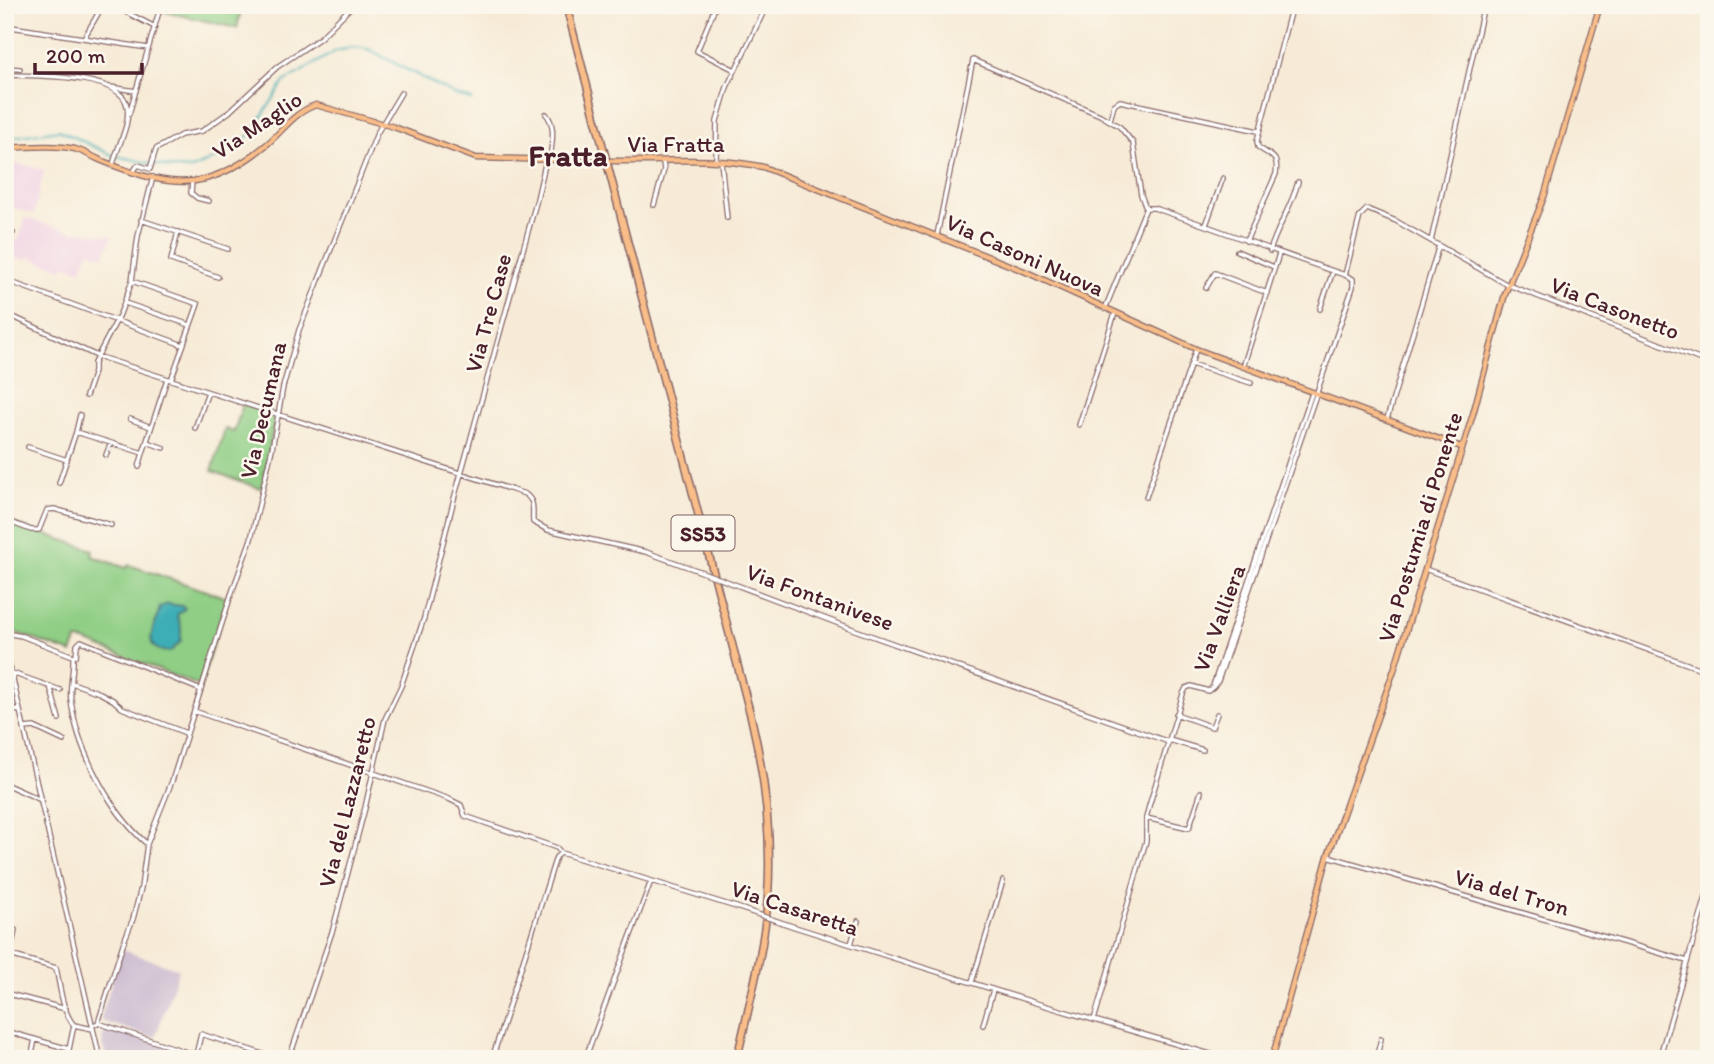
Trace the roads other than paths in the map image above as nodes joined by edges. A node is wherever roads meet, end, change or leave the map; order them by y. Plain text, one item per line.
1 (13, 5) edge
2 (103, 5) edge
3 (112, 5) edge
4 (161, 5) edge
5 (353, 5) edge
6 (566, 5) edge
7 (716, 5) edge
8 (767, 5) edge
9 (1292, 5) edge
10 (1484, 5) edge
11 (1600, 5) edge
12 (5, 19) edge
13 (5, 26) edge
14 (155, 27) junction
15 (84, 38) junction
16 (148, 48) junction
17 (5, 68) edge
18 (20, 69) dead end
19 (735, 69) junction
20 (5, 75) edge
21 (106, 87) junction
22 (134, 90) junction
23 (401, 93) dead end
24 (135, 96) junction
25 (124, 98) junction
26 (546, 114) dead end
27 (128, 118) junction
28 (1110, 120) junction
29 (383, 123) junction
30 (1258, 131) junction
31 (7, 147) edge
32 (548, 160) junction
33 (719, 160) junction
34 (663, 162) junction
35 (113, 165) junction
36 (133, 172) junction
37 (153, 177) junction
38 (1223, 178) dead end
39 (192, 181) junction
40 (1298, 182) dead end
41 (6, 187) edge
42 (209, 201) dead end
43 (654, 205) dead end
44 (1146, 208) junction
45 (727, 218) dead end
46 (141, 220) junction
47 (1206, 225) junction
48 (921, 229) joint
49 (5, 230) edge
50 (178, 232) junction
51 (13, 233) dead end
52 (937, 235) junction
53 (1246, 241) junction
54 (1431, 241) junction
55 (1439, 246) junction
56 (228, 249) dead end
57 (1237, 251) dead end
58 (1270, 251) junction
59 (1279, 254) junction
60 (1274, 267) junction
61 (1333, 271) junction
62 (1345, 275) junction
63 (218, 277) dead end
64 (132, 281) junction
65 (6, 282) edge
66 (1508, 285) junction
67 (1206, 288) dead end
68 (1267, 293) junction
69 (125, 303) junction
70 (1105, 309) junction
71 (1320, 309) dead end
72 (5, 313) edge
73 (1115, 313) junction
74 (116, 322) junction
75 (190, 325) junction
76 (183, 345) junction
77 (1196, 349) junction
78 (97, 356) junction
79 (1709, 363) edge
80 (1191, 364) junction
81 (1243, 367) junction
82 (169, 379) junction
83 (1251, 383) dead end
84 (208, 392) junction
85 (1313, 394) junction
86 (86, 396) dead end
87 (279, 414) junction
88 (80, 415) dead end
89 (130, 419) dead end
90 (1387, 419) junction
91 (1079, 425) dead end
92 (151, 428) junction
93 (195, 428) dead end
94 (76, 432) junction
95 (147, 442) junction
96 (111, 443) junction
97 (27, 447) dead end
98 (1461, 447) junction
99 (164, 448) dead end
100 (143, 453) junction
101 (106, 456) dead end
102 (67, 460) junction
103 (139, 467) dead end
104 (462, 473) junction
105 (59, 483) dead end
106 (1146, 497) dead end
107 (5, 520) edge
108 (111, 525) dead end
109 (1425, 569) junction
110 (5, 633) edge
111 (5, 645) edge
112 (74, 656) junction
113 (1709, 672) edge
114 (5, 675) edge
115 (12, 675) junction
116 (5, 681) edge
117 (72, 683) junction
118 (50, 686) junction
119 (60, 690) dead end
120 (201, 690) junction
121 (5, 708) edge
122 (13, 710) junction
123 (194, 711) junction
124 (21, 712) junction
125 (1177, 714) junction
126 (1217, 714) dead end
127 (59, 719) dead end
128 (25, 728) junction
129 (186, 733) junction
130 (64, 741) dead end
131 (1169, 741) junction
132 (1203, 750) dead end
133 (374, 772) junction
134 (5, 784) edge
135 (1201, 792) dead end
136 (41, 800) junction
137 (1146, 818) junction
138 (146, 844) junction
139 (561, 853) junction
140 (1328, 856) junction
141 (652, 881) junction
142 (1003, 881) dead end
143 (1709, 887) edge
144 (858, 921) dead end
145 (15, 930) dead end
146 (851, 944) junction
147 (1687, 961) junction
148 (972, 983) junction
149 (993, 989) junction
150 (5, 993) edge
151 (66, 1009) junction
152 (1094, 1020) junction
153 (98, 1023) junction
154 (74, 1025) junction
155 (983, 1025) dead end
156 (93, 1027) junction
157 (5, 1031) edge
158 (35, 1039) junction
159 (1381, 1039) dead end
160 (69, 1049) junction
161 (195, 1057) edge
162 (31, 1059) edge
163 (67, 1059) edge
164 (100, 1059) edge
165 (208, 1059) edge
166 (278, 1059) edge
167 (289, 1059) edge
168 (492, 1059) edge
169 (585, 1059) edge
170 (737, 1059) edge
171 (1227, 1059) edge
172 (1272, 1059) edge
173 (1376, 1059) edge
174 (1659, 1059) edge

1 - 12 main road
2 - 15 street
3 - 14 street
4 - 14 street
5 - 36 street
6 - 170 highway, SS53
7 - 19 street
8 - 19 street
9 - 30 street
10 - 54 street
11 - 66 main road, Via Postumia di Ponente
13 - 15 street
14 - 16 street
15 - 16 street
16 - 22 street
17 - 18 street
19 - 33 street
20 - 21 street
21 - 22 street
21 - 25 street
22 - 24 street
22 - 25 street
23 - 29 street, Via Decumana
24 - 25 street
24 - 27 street
25 - 27 street
26 - 32 street, Via Tre Case
27 - 35 street
28 - 30 street
28 - 44 street
28 - 52 street
29 - 32 main road, Via Fratta
29 - 39 main road, Via Maglio
29 - 87 street, Via Decumana
30 - 53 street
31 - 35 main road, Via Maglio
31 - 41 street
32 - 34 main road, Via Fratta, bridge
32 - 104 street, Via Tre Case
33 - 34 main road, Via Fratta
33 - 45 street
33 - 48 main road, Via Fratta
34 - 43 street
35 - 36 main road, Via Maglio
36 - 37 main road, Via Maglio
37 - 39 main road, Via Maglio
37 - 46 street
38 - 47 street
39 - 42 street
40 - 58 street
44 - 47 street
44 - 70 street
46 - 50 street
46 - 64 street
47 - 53 street
48 - 52 main road, Via Casoni Nuova
49 - 51 street
50 - 56 street
50 - 63 street
52 - 70 main road, Via Casoni Nuova
53 - 58 street
54 - 55 street, Via Casonetto
54 - 62 street, Via Casonetto
55 - 66 street, Via Casonetto
55 - 90 street
57 - 60 street
58 - 59 street
59 - 60 street
59 - 61 street
60 - 68 street
61 - 62 street
61 - 71 street
62 - 85 street, Via Valliera
64 - 69 street
64 - 75 street
65 - 74 street
66 - 79 street, Via Casonetto
66 - 98 main road, Via Postumia di Ponente
67 - 68 street
68 - 81 street
69 - 74 street
69 - 75 street
70 - 73 main road, Via Casoni Nuova
72 - 78 street, Via Fontanivese
73 - 77 main road, Via Casoni Nuova
73 - 91 street, Via Casoni Nuova
74 - 76 street
74 - 78 street
75 - 76 street
76 - 82 street
77 - 80 street
77 - 81 main road, Via Casoni Nuova
78 - 82 street, Via Fontanivese
78 - 86 street
80 - 83 street
80 - 106 street
81 - 85 main road, Via Casoni Nuova
82 - 84 street, Via Fontanivese
82 - 92 street
84 - 87 street, Via Fontanivese
84 - 93 street
85 - 90 main road, Via Casoni Nuova
85 - 125 street, Via Valliera
87 - 104 street, Via Fontanivese
87 - 120 street, Via Decumana
88 - 94 street
89 - 92 street
90 - 98 main road, Via Casoni Nuova
92 - 95 street
94 - 96 street
94 - 102 street
95 - 99 street
95 - 100 street
96 - 100 street
96 - 101 street
97 - 102 street
98 - 109 main road, Via Postumia di Ponente
100 - 103 street
102 - 105 street
104 - 131 street, Via Fontanivese, bridge
104 - 133 street, Via del Lazzaretto
107 - 108 street
109 - 113 street
109 - 140 main road, Via Postumia di Ponente
110 - 112 street
111 - 115 street
112 - 117 street
112 - 120 street
114 - 115 street
115 - 118 street
115 - 124 street
116 - 122 street
117 - 129 street
117 - 138 street
118 - 119 street
118 - 127 street
120 - 123 street, Via Decumana
121 - 122 street
122 - 124 street
123 - 129 street, Via Decumana
123 - 133 street, Via Casaretta
124 - 128 street
125 - 126 street
125 - 131 street
128 - 130 street
128 - 136 street
129 - 138 street, Via Decumana
131 - 132 street, Via Fontanivese
131 - 137 street
133 - 139 street, Via Casaretta
133 - 167 street, Via del Lazzaretto
134 - 136 street
135 - 137 street
136 - 156 street
137 - 152 street
138 - 153 street, Via Decumana
139 - 141 street, Via Casaretta
139 - 168 street
140 - 147 street, Via del Tron
140 - 172 main road, Via Postumia di Ponente
141 - 146 street, Via Casaretta, bridge
141 - 169 street
142 - 148 street
143 - 147 street
144 - 146 street
145 - 151 street
146 - 148 street, Via Casaretta
147 - 174 street
148 - 149 street, Via Casaretta
149 - 152 street, Via Casaretta
149 - 155 street
150 - 151 street
151 - 154 street
152 - 171 street, Via Casaretta
153 - 156 street
153 - 161 street
154 - 156 street
154 - 160 street
156 - 164 street
157 - 158 street
158 - 160 street
158 - 162 street
159 - 173 street
160 - 163 street
161 - 165 street
161 - 166 street

